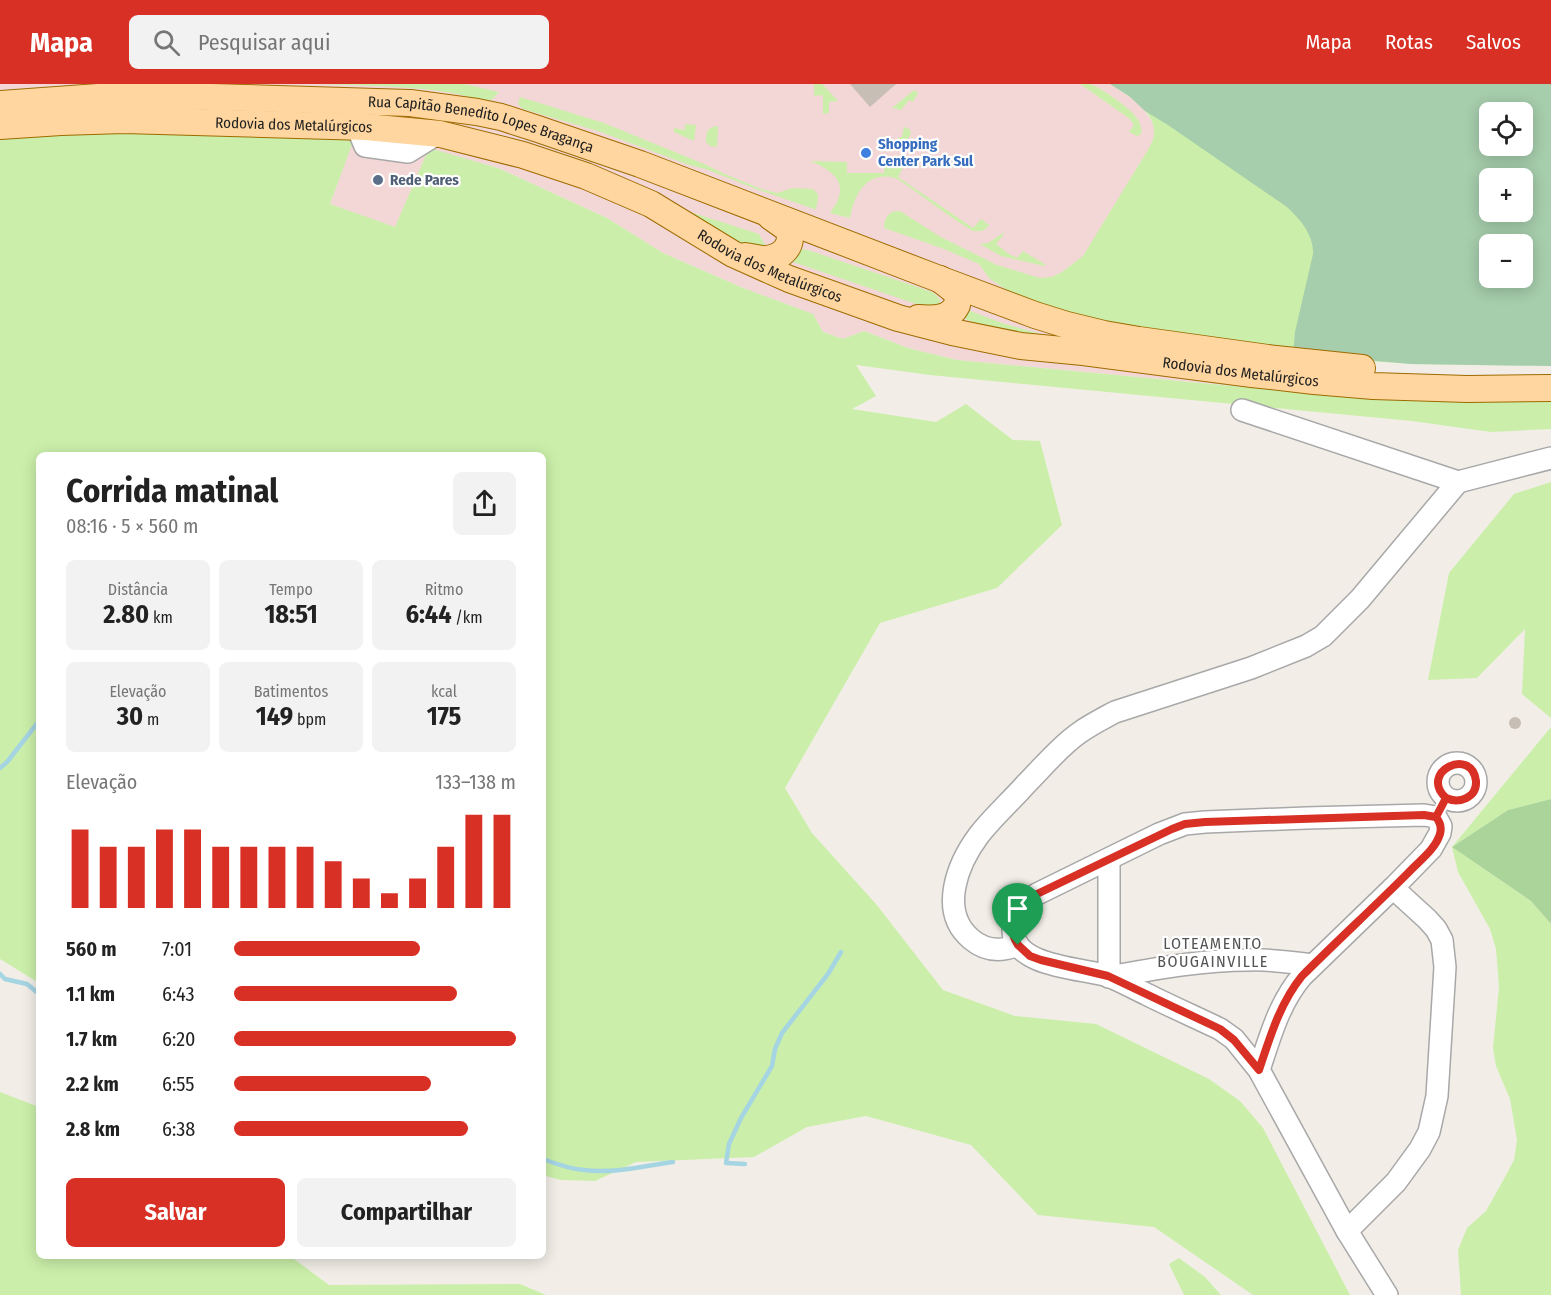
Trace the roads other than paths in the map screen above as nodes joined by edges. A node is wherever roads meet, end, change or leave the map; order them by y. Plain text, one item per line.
1 (0, 104) edge
2 (0, 126) edge
3 (765, 213) junction
4 (733, 254) junction
5 (939, 279) junction
6 (898, 318) junction
7 (1551, 372) edge
8 (1551, 388) edge
9 (1242, 411) dead end
10 (1551, 458) edge
11 (1458, 482) junction
12 (1446, 798) dead end
13 (1436, 817) junction
14 (1109, 859) junction
15 (1393, 888) junction
16 (1018, 945) junction
17 (1313, 965) junction
18 (1108, 976) junction
19 (1259, 1070) junction
20 (1347, 1231) junction
21 (1387, 1295) edge

1 - 3 main road, Rua Capitão Benedito Lopes Bragança
2 - 4 main road, Rodovia dos Metalúrgicos
3 - 4 main road
3 - 5 main road, Rua Capitão Benedito Lopes Bragança
4 - 6 main road, Rodovia dos Metalúrgicos
5 - 6 main road
5 - 7 main road, Rodovia dos Metalúrgicos
6 - 8 main road, Rodovia dos Metalúrgicos
9 - 11 street
10 - 11 street
11 - 16 street
12 - 13 street
13 - 14 street
13 - 15 street
14 - 16 street
14 - 18 street
15 - 17 street
15 - 20 street
16 - 18 street
17 - 18 street
17 - 19 street
18 - 19 street
19 - 20 street
20 - 21 street

